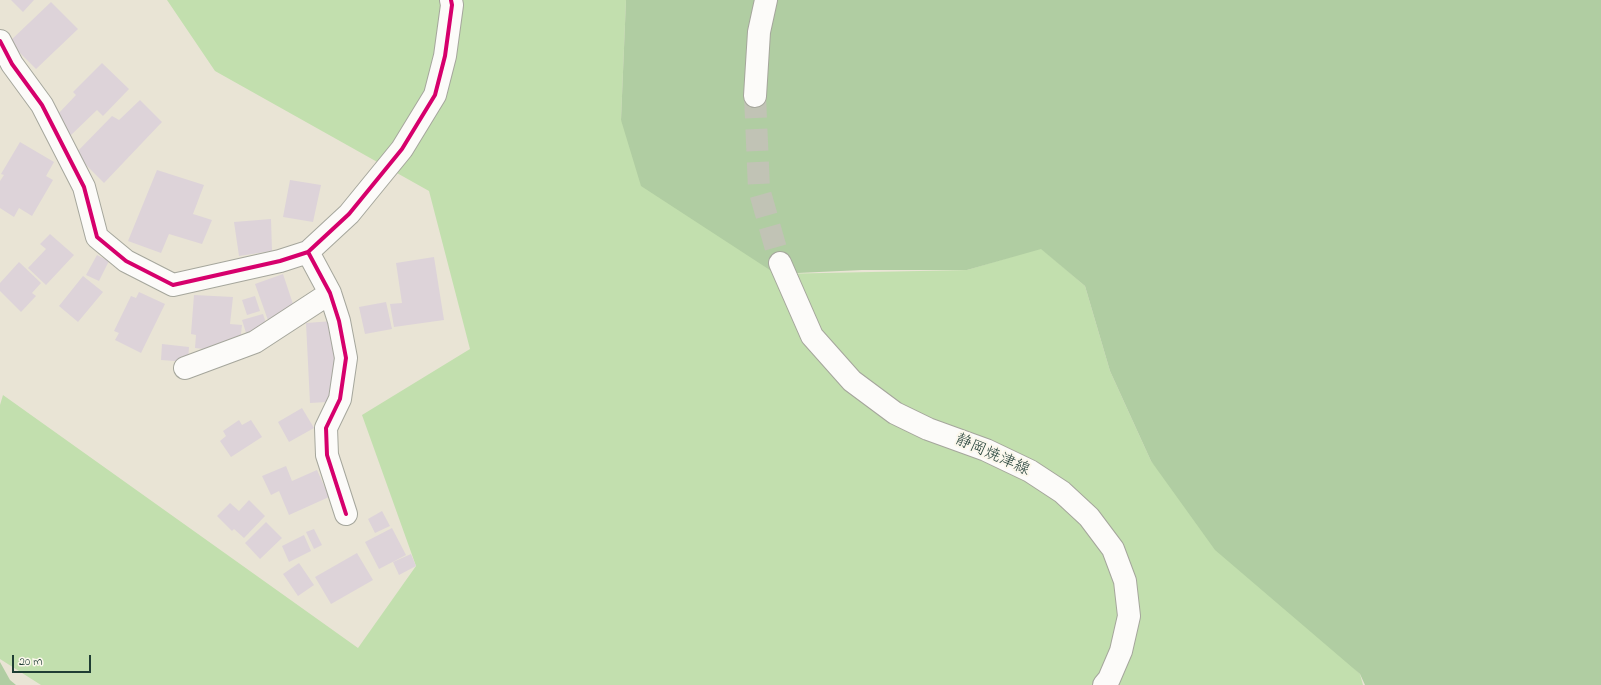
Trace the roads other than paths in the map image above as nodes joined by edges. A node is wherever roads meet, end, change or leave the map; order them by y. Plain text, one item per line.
1 (451, 0) edge
2 (766, 0) edge
3 (0, 41) edge
4 (755, 96) tunnel mouth
5 (308, 252) junction
6 (780, 263) tunnel mouth
7 (330, 293) junction
8 (184, 368) dead end
9 (346, 514) dead end
10 (1104, 685) edge

1 - 5 street
2 - 4 street
3 - 5 street
5 - 7 street
6 - 10 street, 静岡焼津線
7 - 8 street
7 - 9 street

